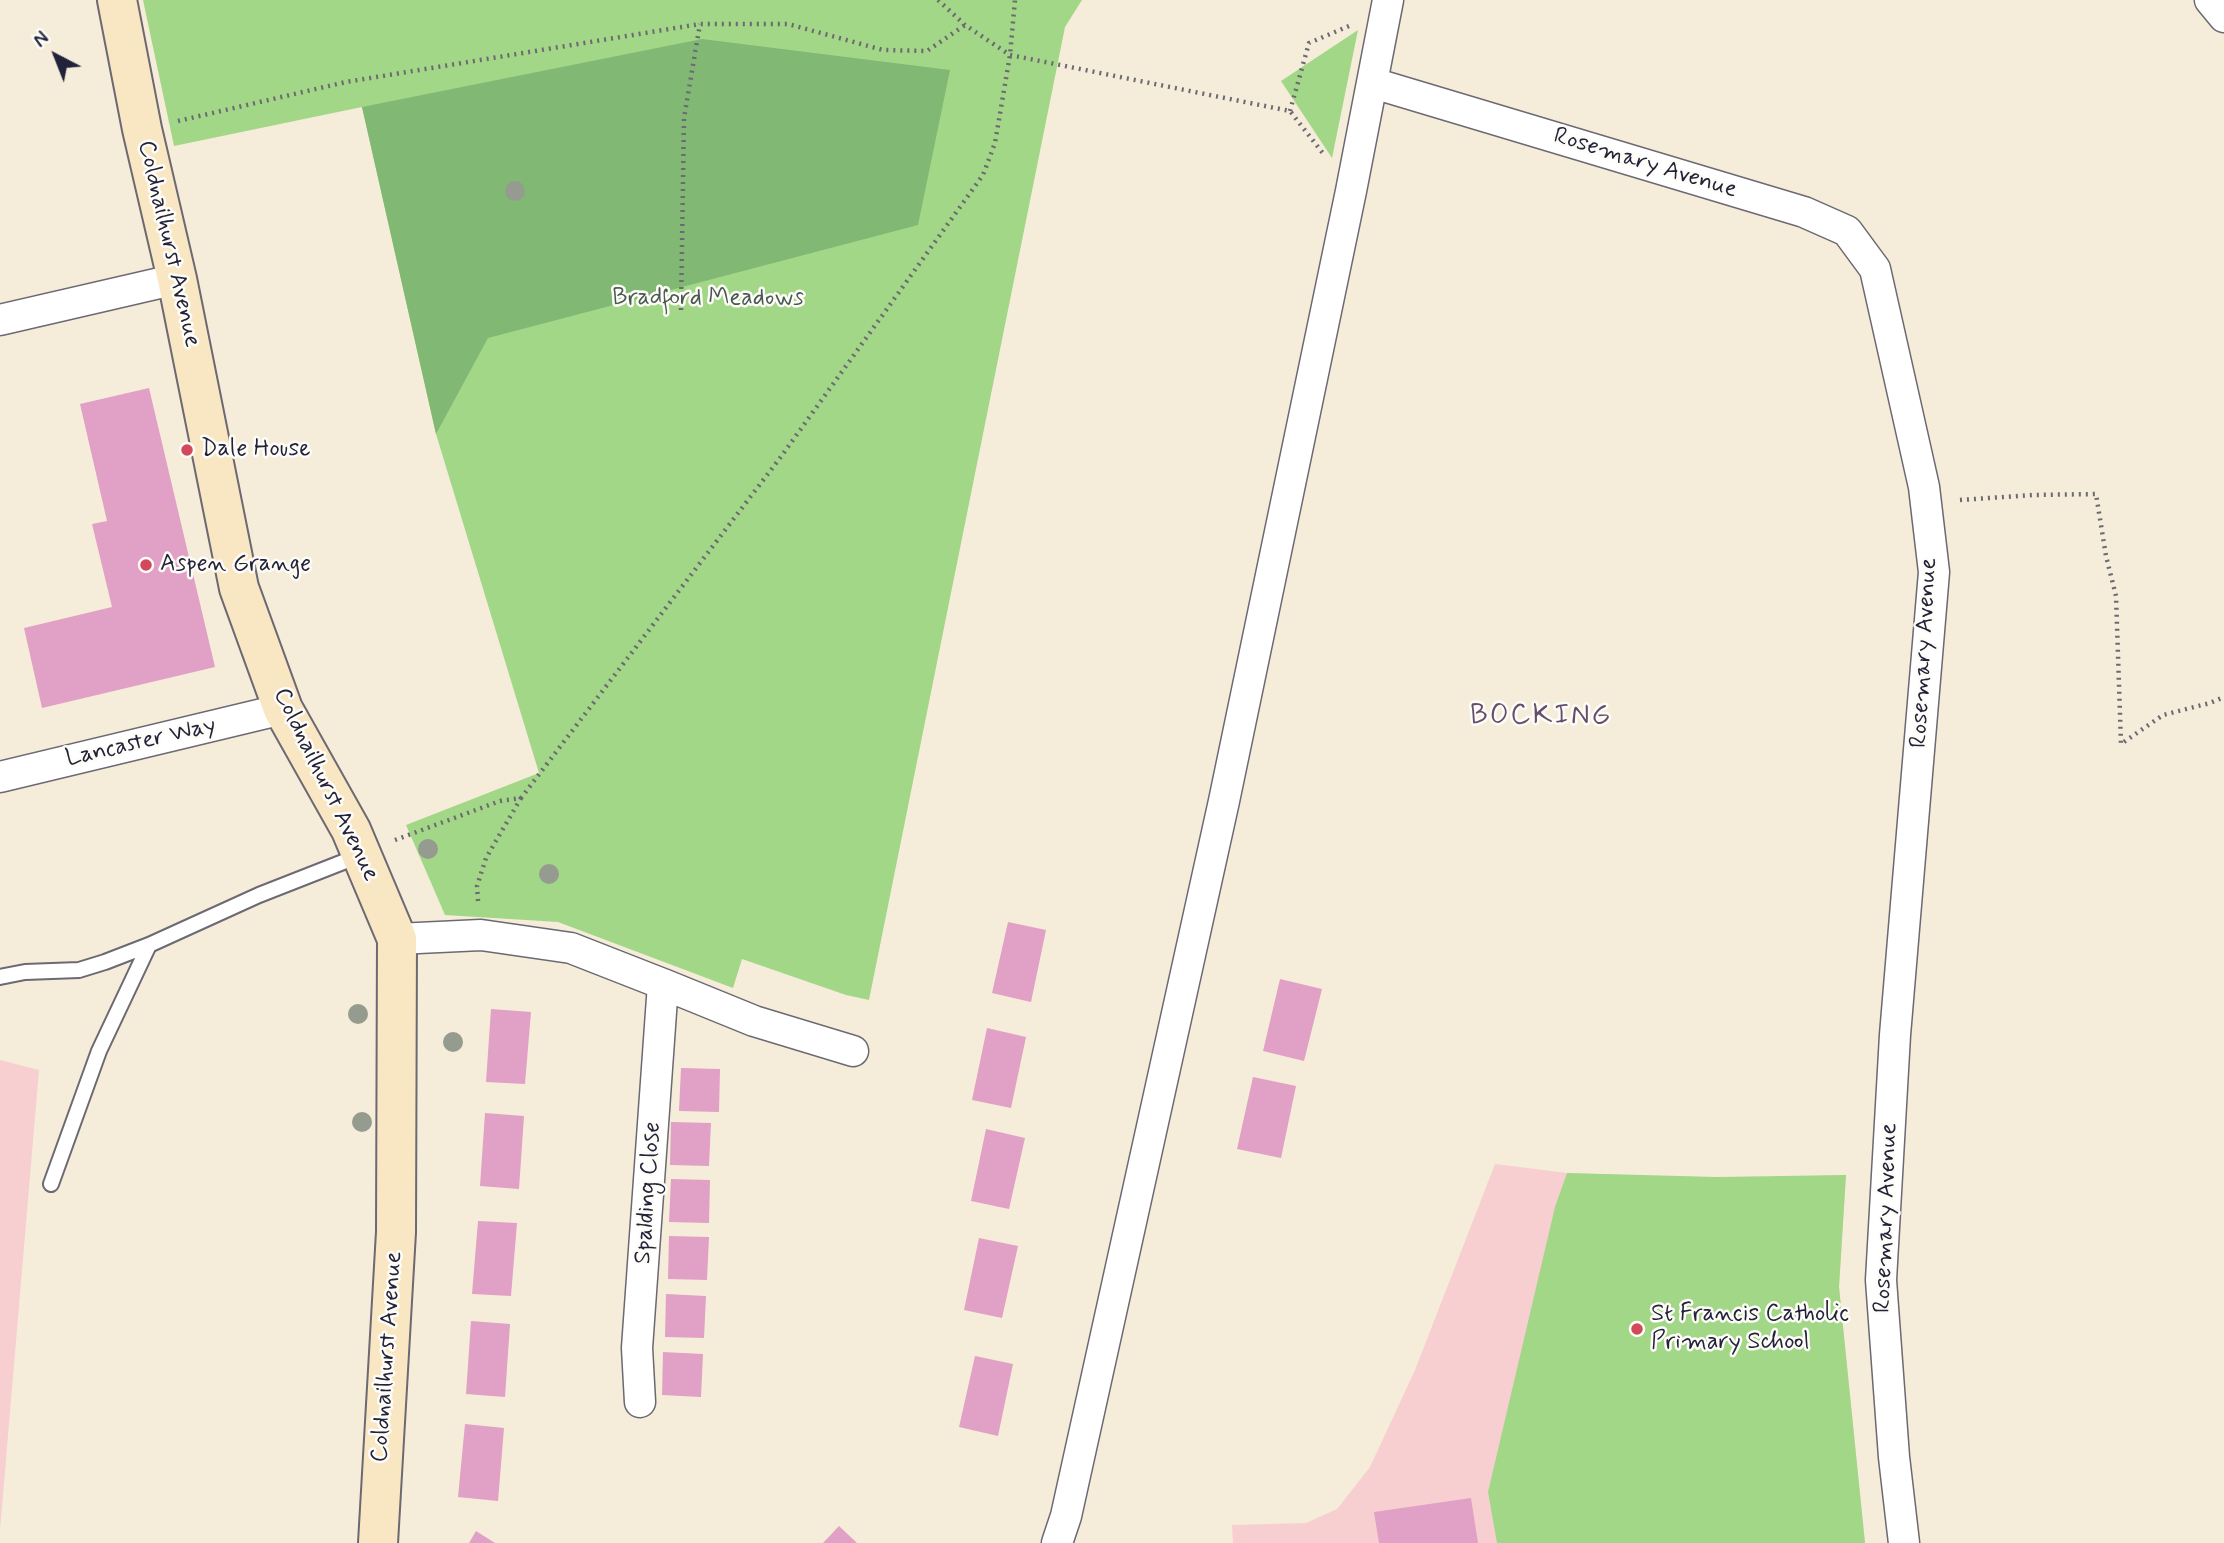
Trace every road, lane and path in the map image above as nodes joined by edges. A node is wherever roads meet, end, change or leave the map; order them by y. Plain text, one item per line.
1 (117, 0) edge
2 (938, 0) edge
3 (1015, 0) edge
4 (2210, 0) edge
5 (1387, 6) edge
6 (2224, 17) edge
7 (699, 24) junction
8 (965, 24) junction
9 (1010, 54) junction
10 (1373, 83) junction
11 (1290, 111) junction
12 (142, 129) junction
13 (1352, 191) junction
14 (177, 279) junction
15 (681, 310) dead end
16 (0, 320) edge
17 (1924, 487) junction
18 (2224, 697) edge
19 (283, 709) junction
20 (0, 777) edge
21 (522, 798) junction
22 (362, 854) junction
23 (481, 935) junction
24 (397, 939) junction
25 (149, 945) junction
26 (0, 977) edge
27 (663, 984) junction
28 (853, 1051) dead end
29 (51, 1184) dead end
30 (640, 1402) dead end
31 (378, 1543) edge
32 (1057, 1543) edge
33 (1905, 1543) edge

1 - 12 street, Coldnailhurst Avenue
2 - 8 path
3 - 9 path
4 - 6 street
5 - 10 street
5 - 11 path
7 - 8 path
7 - 12 path
7 - 15 path
8 - 9 path
9 - 11 path
9 - 21 path
10 - 13 street
10 - 17 street, Rosemary Avenue
11 - 13 path
12 - 14 street, Coldnailhurst Avenue
13 - 32 street
14 - 16 street
14 - 19 street, Coldnailhurst Avenue
17 - 18 path
17 - 33 street, Rosemary Avenue
19 - 20 street, Lancaster Way
19 - 22 street, Coldnailhurst Avenue
21 - 22 path
21 - 23 path
22 - 24 street, Coldnailhurst Avenue
22 - 25 lane
23 - 24 street
23 - 27 street
24 - 31 street, Coldnailhurst Avenue
25 - 26 lane
25 - 29 lane
27 - 28 street
27 - 30 street, Spalding Close

